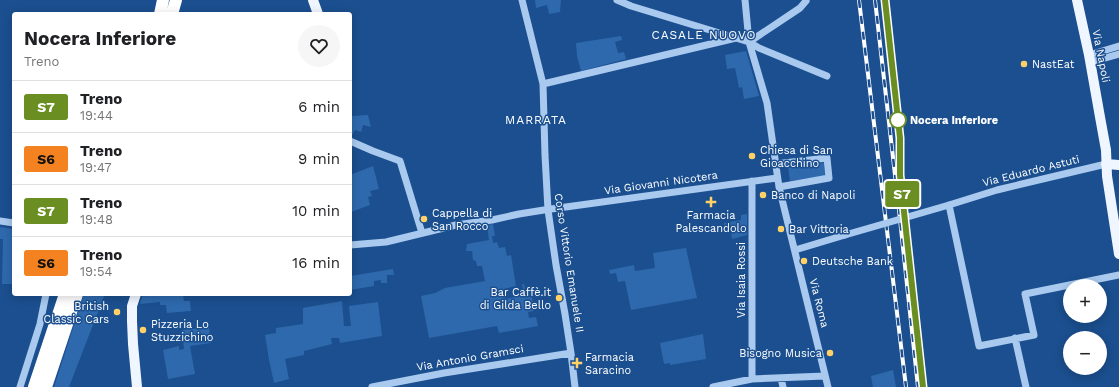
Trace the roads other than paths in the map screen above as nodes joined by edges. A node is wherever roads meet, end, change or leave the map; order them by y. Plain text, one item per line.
1 (163, 0) edge
2 (176, 0) edge
3 (312, 0) edge
4 (522, 0) edge
5 (617, 0) edge
6 (745, 0) edge
7 (1077, 0) edge
8 (806, 1) edge
9 (160, 12) edge
10 (173, 12) edge
11 (317, 12) edge
12 (737, 38) junction
13 (749, 42) junction
14 (1119, 46) edge
15 (1119, 54) edge
16 (1090, 59) junction
17 (827, 76) dead end
18 (543, 84) junction
19 (352, 142) edge
20 (775, 164) junction
21 (1106, 164) junction
22 (1119, 165) edge
23 (777, 178) junction
24 (752, 181) junction
25 (779, 187) junction
26 (949, 205) junction
27 (548, 210) junction
28 (0, 221) edge
29 (12, 223) edge
30 (422, 233) junction
31 (352, 245) edge
32 (794, 250) junction
33 (1119, 254) edge
34 (1119, 274) edge
35 (46, 296) edge
36 (64, 296) edge
37 (76, 296) edge
38 (135, 296) edge
39 (1016, 338) junction
40 (571, 353) junction
41 (825, 376) junction
42 (781, 378) junction
43 (752, 379) junction
44 (377, 386) edge
45 (20, 387) edge
46 (34, 387) edge
47 (46, 387) edge
48 (137, 387) edge
49 (575, 387) edge
50 (713, 387) edge
51 (783, 387) edge
52 (828, 387) edge
53 (1026, 387) edge

1 - 9 highway
2 - 10 highway
3 - 11 main road
4 - 18 street, Corso Vittorio Emanuele II
5 - 12 street
6 - 13 street, Via Roma
7 - 16 main road, Via Napoli
8 - 13 street
12 - 13 street
12 - 18 street
13 - 17 street
13 - 20 street, Via Roma
14 - 16 street
15 - 16 street
16 - 21 main road, Via Napoli
18 - 27 street, Corso Vittorio Emanuele II
19 - 30 street
20 - 23 street, Via Roma
20 - 25 street
21 - 22 main road, Via Eduardo Astuti
21 - 26 street, Via Eduardo Astuti
21 - 33 main road, Via Napoli
23 - 24 street, Via Giovanni Nicotera
23 - 25 street, Via Roma
24 - 27 street, Via Giovanni Nicotera
24 - 43 street, Via Isaia Rossi
25 - 32 street, Via Roma
26 - 32 street, Via Eduardo Astuti, bridge
26 - 39 street
27 - 30 street, Via Giovanni Nicotera
27 - 40 street, Corso Vittorio Emanuele II
28 - 29 street
30 - 31 street, Via Giovanni Nicotera
32 - 41 street, Via Roma
34 - 39 street
35 - 45 street
36 - 46 highway
37 - 47 highway
38 - 48 main road
39 - 53 street
40 - 44 street, Via Antonio Gramsci
40 - 49 street, Corso Vittorio Emanuele II
41 - 42 street
41 - 52 street, Via Roma
42 - 43 street
42 - 51 street
43 - 50 street

